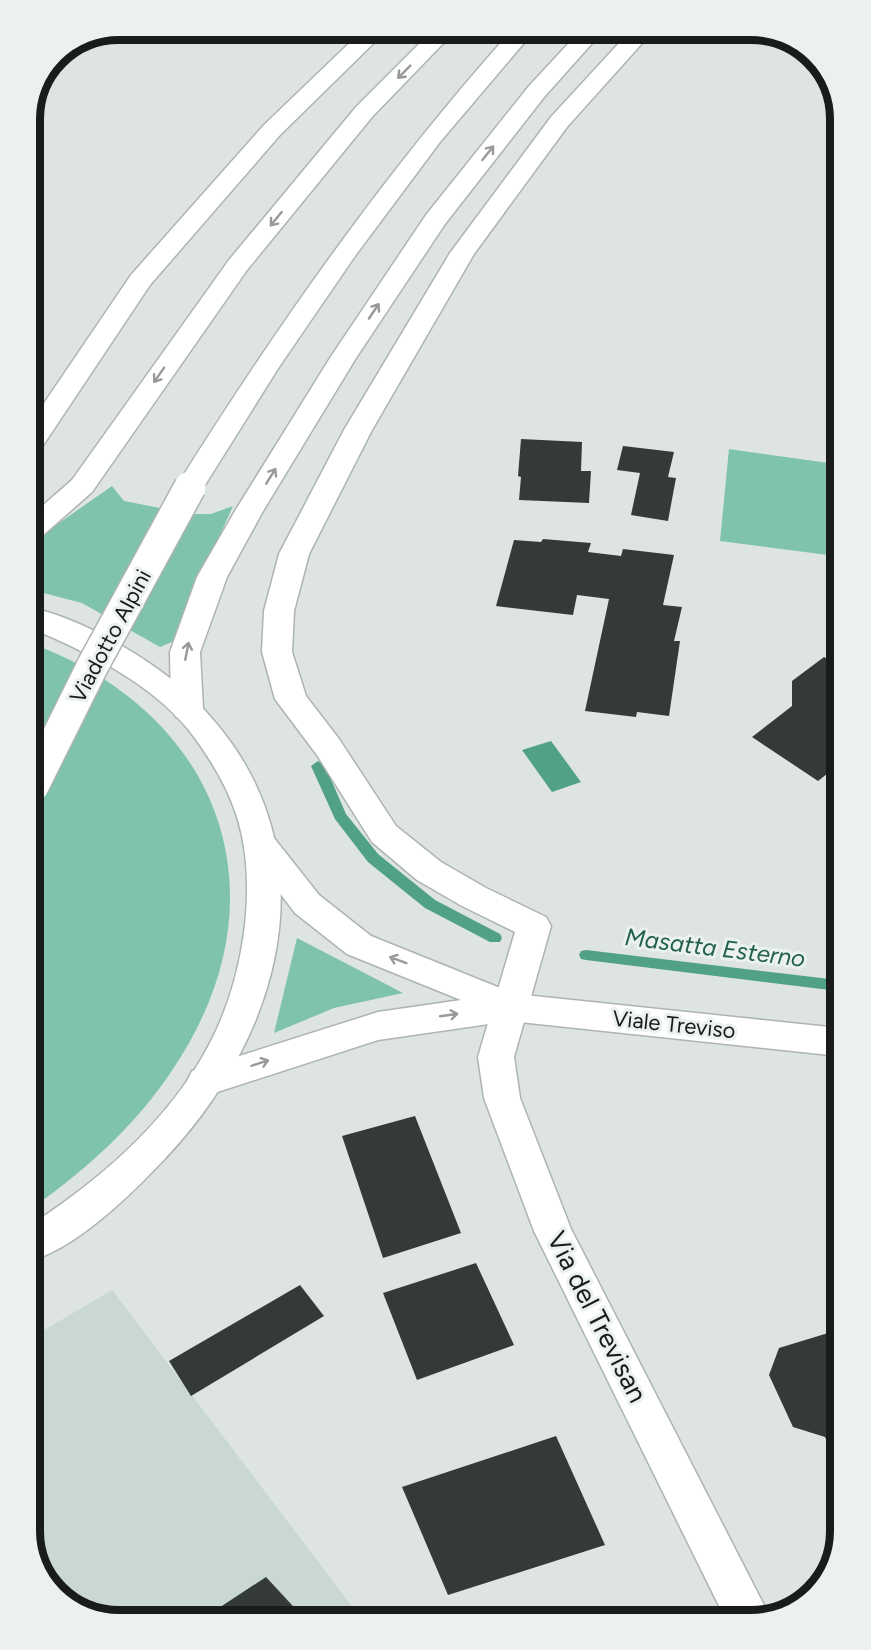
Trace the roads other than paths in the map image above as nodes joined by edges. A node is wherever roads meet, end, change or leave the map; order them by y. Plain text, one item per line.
1 (365, 40) edge
2 (435, 40) edge
3 (514, 41) edge
4 (583, 41) edge
5 (633, 41) edge
6 (41, 428) edge
7 (41, 522) edge
8 (41, 621) edge
9 (187, 709) junction
10 (41, 771) edge
11 (262, 847) junction
12 (510, 1007) junction
13 (830, 1041) edge
14 (205, 1081) junction
15 (40, 1239) edge
16 (744, 1610) edge

1 - 6 main road
2 -> 7 main road
3 - 10 main road, Viadotto Alpini, bridge
9 -> 4 main road
5 - 12 main road, Via del Trevisan
8 - 9 main road
9 - 11 main road
12 -> 11 main road, Viale Treviso
11 - 14 main road
12 - 13 main road, Viale Treviso
14 -> 12 main road, Viale Treviso
12 - 16 main road, Via del Trevisan
14 - 15 main road

